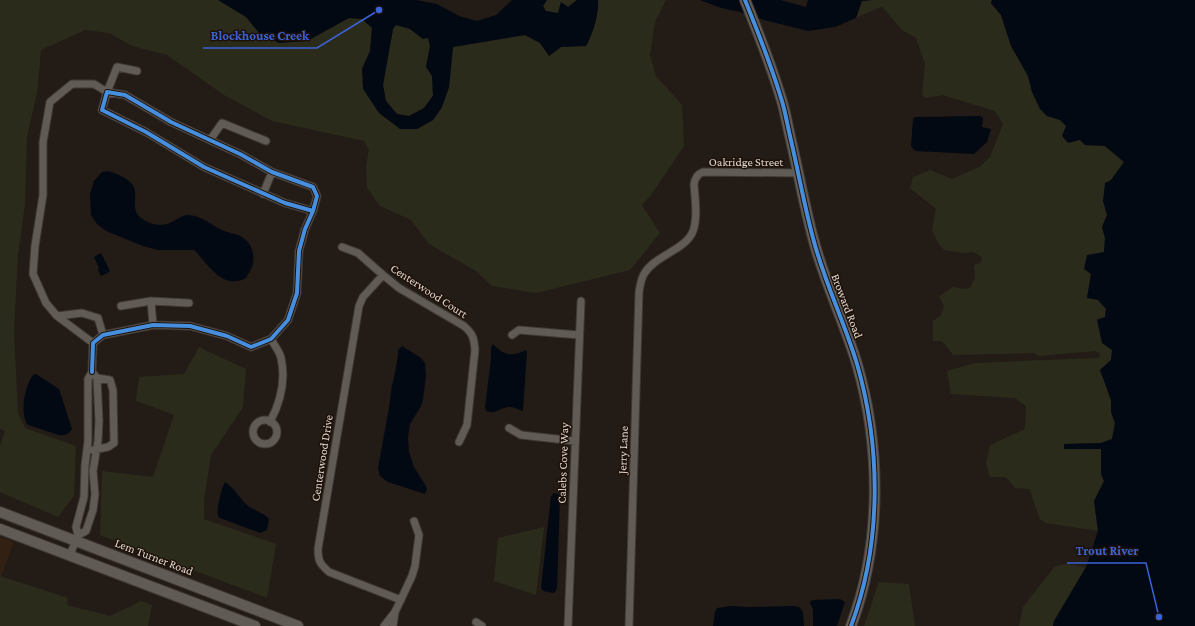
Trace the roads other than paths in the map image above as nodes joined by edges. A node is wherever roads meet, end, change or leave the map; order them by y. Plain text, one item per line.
1 (745, 0) edge
2 (137, 71) dead end
3 (107, 92) junction
4 (210, 140) junction
5 (266, 141) dead end
6 (272, 172) junction
7 (798, 173) junction
8 (263, 194) junction
9 (313, 211) junction
10 (342, 247) dead end
11 (644, 274) joint
12 (383, 275) junction
13 (581, 301) dead end
14 (151, 302) junction
15 (189, 303) dead end
16 (121, 306) dead end
17 (57, 316) junction
18 (153, 325) junction
19 (103, 335) junction
20 (512, 335) dead end
21 (579, 335) junction
22 (271, 339) junction
23 (93, 343) junction
24 (94, 375) junction
25 (270, 422) dead end
26 (509, 428) dead end
27 (575, 441) junction
28 (459, 442) dead end
29 (87, 449) junction
30 (96, 450) junction
31 (0, 512) edge
32 (414, 521) dead end
33 (0, 529) edge
34 (76, 538) junction
35 (70, 555) junction
36 (226, 598) junction
37 (401, 600) junction
38 (395, 612) junction
39 (221, 613) junction
40 (476, 622) dead end
41 (255, 626) edge
42 (298, 626) edge
43 (384, 626) edge
44 (393, 626) edge
45 (482, 626) edge
46 (568, 626) edge
47 (629, 626) edge
48 (850, 626) edge

1 - 7 main road, Broward Road
2 - 3 street
3 - 4 street
3 - 8 street
3 - 17 street
4 - 5 street
4 - 6 street
6 - 8 street
6 - 9 street
7 - 11 street, Oakridge Street
7 - 48 main road, Broward Road
8 - 9 street
9 - 22 street
10 - 12 street, Centerwood Court
11 - 47 street, Jerry Lane
12 - 28 street, Centerwood Court
12 - 37 street, Centerwood Drive
13 - 21 street, Calebs Cove Way
14 - 15 street
14 - 16 street
14 - 18 street
17 - 19 street
17 - 23 street
18 - 19 street
18 - 22 street
19 - 23 street
20 - 21 street
21 - 27 street, Calebs Cove Way
22 - 25 street
23 - 24 street
24 - 29 street
24 - 30 street
24 - 30 street
26 - 27 street
27 - 46 street, Calebs Cove Way
29 - 30 street
29 - 34 street
30 - 34 street
31 - 34 main road, Lem Turner Road
32 - 37 street
33 - 35 main road
34 - 35 street
34 - 36 main road, Lem Turner Road
35 - 39 main road
36 - 39 main road
36 - 42 main road, Lem Turner Road
37 - 38 street
38 - 43 street
38 - 44 street
39 - 41 main road
40 - 45 street

